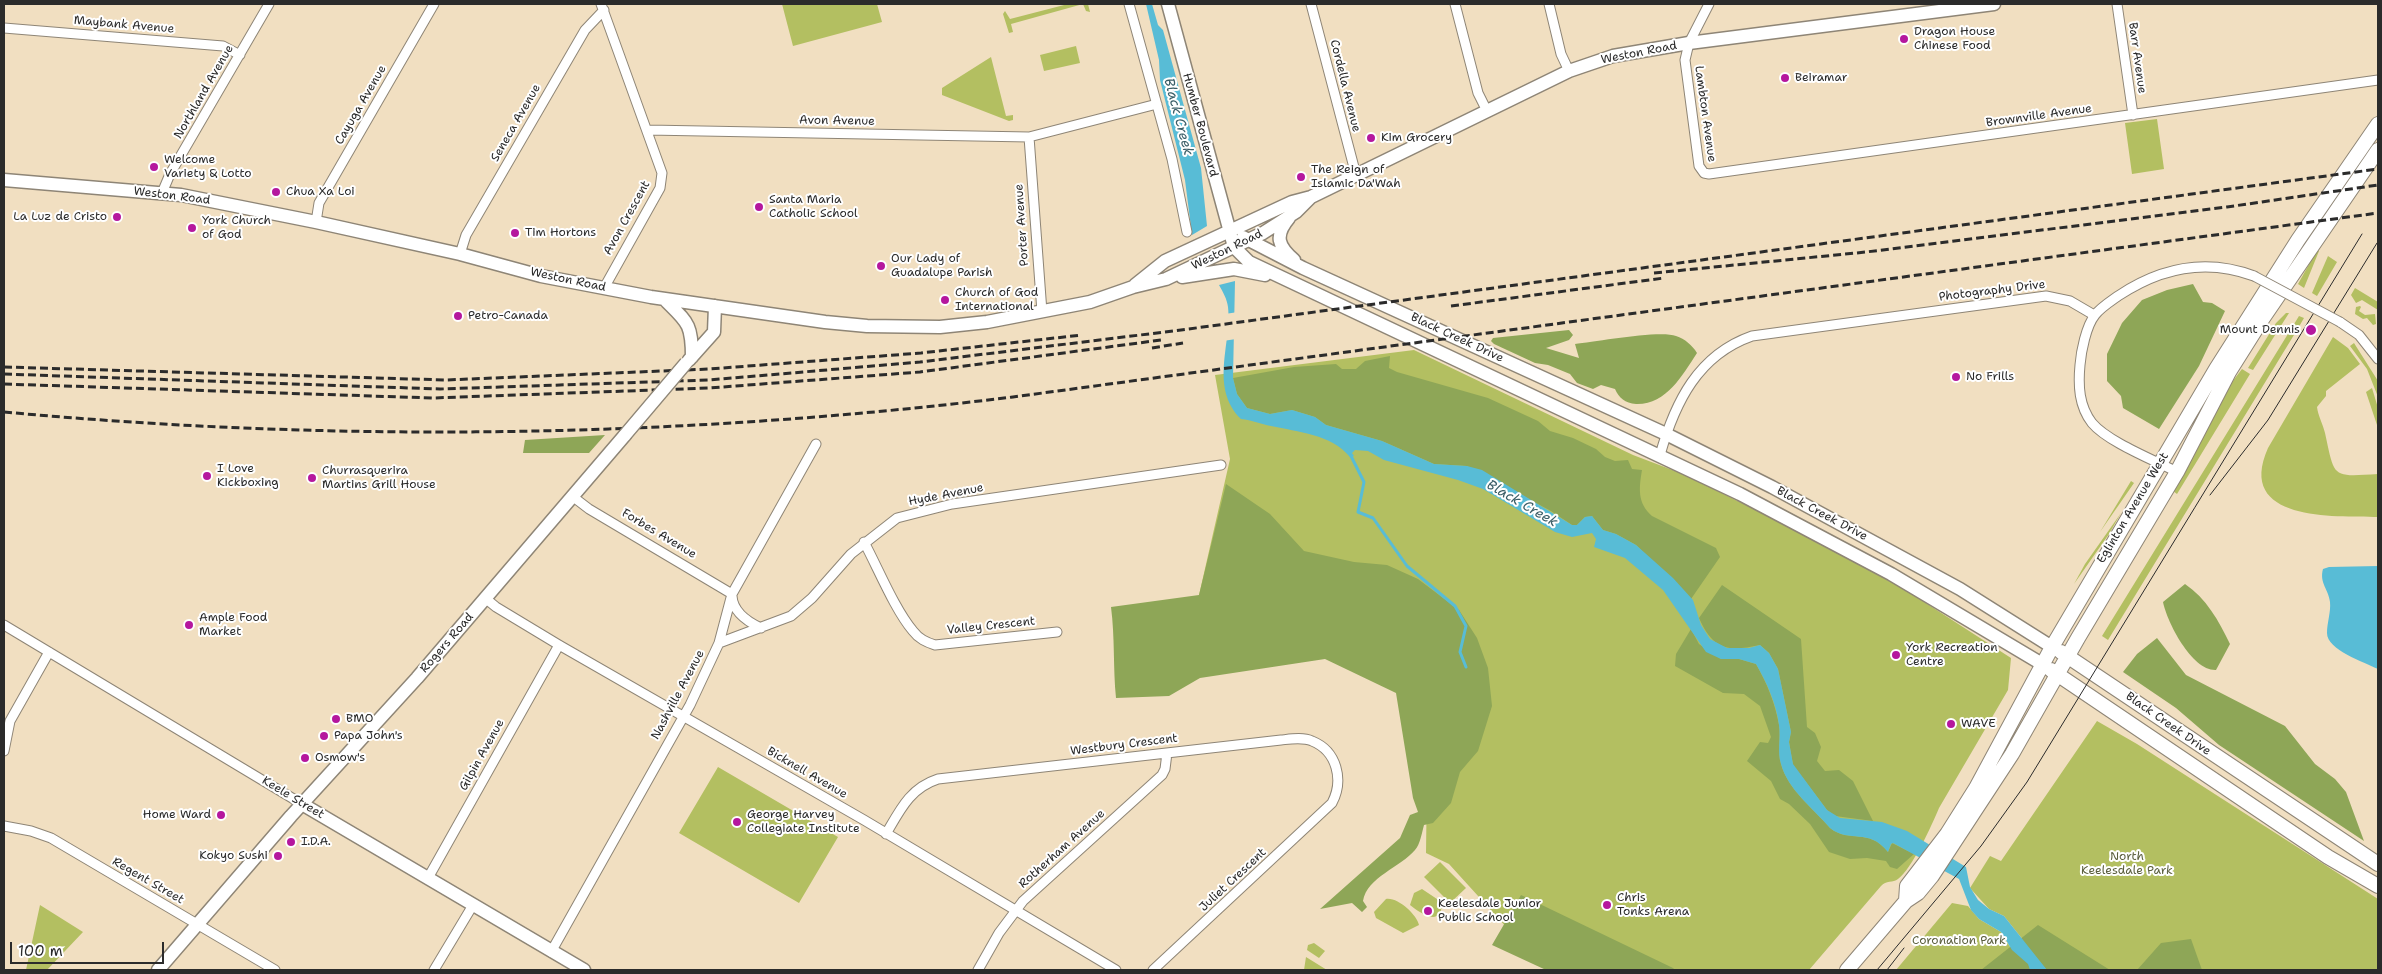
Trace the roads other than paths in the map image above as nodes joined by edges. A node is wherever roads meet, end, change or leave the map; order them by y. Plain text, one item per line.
1 (269, 4) edge
2 (434, 4) edge
3 (1129, 4) edge
4 (1168, 4) edge
5 (1311, 4) edge
6 (1455, 4) edge
7 (1549, 4) edge
8 (1709, 4) edge
9 (1994, 4) edge
10 (2117, 4) edge
11 (602, 7) edge
12 (1928, 8) edge
13 (4, 28) edge
14 (1689, 42) junction
15 (240, 55) junction
16 (1569, 71) junction
17 (2378, 80) edge
18 (1157, 104) junction
19 (1486, 111) junction
20 (2132, 115) junction
21 (2378, 124) edge
22 (648, 130) junction
23 (1029, 137) junction
24 (2378, 150) edge
25 (1704, 173) joint
26 (1356, 174) junction
27 (4, 180) edge
28 (162, 193) junction
29 (1311, 197) junction
30 (1296, 212) junction
31 (316, 222) junction
32 (1187, 232) dead end
33 (1237, 238) junction
34 (460, 254) junction
35 (1304, 268) junction
36 (1166, 279) junction
37 (1294, 283) junction
38 (1133, 287) junction
39 (604, 288) junction
40 (665, 300) junction
41 (714, 306) junction
42 (1042, 312) junction
43 (2094, 315) junction
44 (2378, 359) edge
45 (689, 360) junction
46 (1666, 434) junction
47 (816, 444) dead end
48 (1660, 455) junction
49 (2159, 463) junction
50 (1220, 465) dead end
51 (2177, 472) junction
52 (572, 496) junction
53 (864, 542) junction
54 (732, 594) junction
55 (485, 598) junction
56 (4, 625) edge
57 (761, 628) junction
58 (1057, 632) dead end
59 (719, 643) junction
60 (559, 644) junction
61 (2052, 647) junction
62 (49, 652) junction
63 (2068, 656) junction
64 (2042, 664) junction
65 (2058, 674) junction
66 (683, 717) junction
67 (4, 751) edge
68 (1167, 753) junction
69 (302, 804) junction
70 (1329, 807) joint
71 (4, 826) edge
72 (886, 834) junction
73 (1953, 836) junction
74 (2378, 864) edge
75 (428, 878) junction
76 (2378, 886) edge
77 (473, 905) junction
78 (1016, 911) junction
79 (198, 924) junction
80 (551, 952) junction
81 (158, 970) edge
82 (275, 970) edge
83 (434, 970) edge
84 (584, 970) edge
85 (978, 970) edge
86 (1116, 970) edge
87 (1153, 970) edge
88 (1847, 970) edge

1 - 15 street, Northland Avenue
2 - 31 street, Cayuga Avenue
3 - 18 street
4 - 33 main road, Humber Boulevard
5 - 26 street, Cordella Avenue
6 - 19 street
7 - 16 street
8 - 14 street, Lambton Avenue
9 - 12 main road, Weston Road
10 - 20 street, Barr Avenue
11 - 22 street
11 - 34 street, Seneca Avenue
12 - 14 main road, Weston Road
13 - 15 street, Maybank Avenue
14 - 16 main road, Weston Road
14 - 25 street, Lambton Avenue
15 - 28 street, Northland Avenue
16 - 19 main road, Weston Road
17 - 20 street, Brownville Avenue
18 - 23 street, Avon Avenue
18 - 32 street
19 - 26 main road, Weston Road
20 - 25 street, Brownville Avenue
21 - 49 main road, Eglinton Avenue West
22 - 23 street, Avon Avenue
22 - 39 street, Avon Crescent
23 - 42 street, Porter Avenue
24 - 51 main road, Eglinton Avenue West
26 - 29 main road, Weston Road
27 - 28 main road, Weston Road
28 - 31 main road, Weston Road
29 - 30 main road, Weston Road
29 - 33 main road, Weston Road
30 - 33 main road, Weston Road
30 - 35 main road
31 - 34 main road, Weston Road
33 - 35 main road, Black Creek Drive
33 - 36 main road, Weston Road
33 - 37 main road, Black Creek Drive
33 - 38 main road, Weston Road
34 - 39 main road, Weston Road
35 - 46 main road, Black Creek Drive
36 - 37 main road
36 - 38 main road, Weston Road
37 - 48 main road, Black Creek Drive
38 - 42 main road, Weston Road
39 - 40 main road, Weston Road
40 - 41 main road, Weston Road
40 - 45 main road
41 - 42 main road, Weston Road
41 - 45 main road, Rogers Road
43 - 44 street, bridge
43 - 46 street, Photography Drive
43 - 49 street
45 - 52 main road, Rogers Road, bridge
46 - 48 street, Photography Drive
46 - 61 main road, Black Creek Drive
47 - 54 street, Nashville Avenue
48 - 64 main road, Black Creek Drive
49 - 51 street
49 - 61 main road, Eglinton Avenue West
50 - 53 street, Hyde Avenue
51 - 63 main road, Eglinton Avenue West
52 - 54 street, Forbes Avenue
52 - 55 main road, Rogers Road
53 - 57 street, Hyde Avenue
53 - 58 street, Valley Crescent
54 - 57 street
54 - 59 street, Nashville Avenue
55 - 60 street, Bicknell Avenue
55 - 69 main road, Rogers Road
56 - 62 street, Keele Street
57 - 59 street, Hyde Avenue
59 - 66 street, Nashville Avenue
60 - 66 street, Bicknell Avenue
60 - 75 street, Gilpin Avenue
61 - 63 main road, Black Creek Drive
61 - 64 main road, Eglinton Avenue West
62 - 67 street
62 - 69 street, Keele Street
63 - 65 main road, Eglinton Avenue West
63 - 74 main road, Black Creek Drive
64 - 65 main road, Black Creek Drive
64 - 73 main road, Eglinton Avenue West
65 - 73 main road, Eglinton Avenue West
65 - 76 main road, Black Creek Drive
66 - 72 street, Bicknell Avenue
66 - 80 street, Nashville Avenue
68 - 70 street, Westbury Crescent
68 - 72 street, Westbury Crescent
68 - 78 street, Rotherham Avenue
69 - 75 main road, Keele Street
69 - 79 main road, Rogers Road
70 - 87 street, Juliet Crescent
71 - 79 street, Regent Street
72 - 78 street, Bicknell Avenue
73 - 88 main road, Eglinton Avenue West
75 - 77 main road, Keele Street
77 - 80 main road, Keele Street
77 - 83 street
78 - 85 street, Rotherham Avenue
78 - 86 street, Bicknell Avenue
79 - 81 main road, Rogers Road
79 - 82 street, Regent Street
80 - 84 main road, Keele Street

